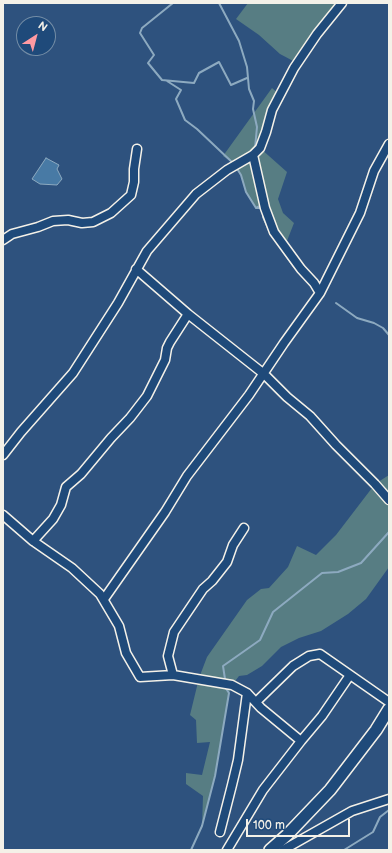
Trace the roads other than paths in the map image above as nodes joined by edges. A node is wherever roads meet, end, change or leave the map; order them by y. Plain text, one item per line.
1 (342, 3) edge
2 (389, 144) edge
3 (137, 149) dead end
4 (253, 155) junction
5 (3, 240) edge
6 (136, 269) junction
7 (320, 293) junction
8 (188, 314) junction
9 (264, 374) junction
10 (3, 455) edge
11 (389, 500) edge
12 (3, 515) edge
13 (244, 528) dead end
14 (34, 541) junction
15 (104, 599) junction
16 (173, 675) junction
17 (350, 675) junction
18 (247, 693) junction
19 (256, 702) junction
20 (389, 702) edge
21 (389, 709) edge
22 (301, 741) junction
23 (389, 799) edge
24 (220, 832) dead end
25 (227, 850) edge
26 (270, 850) edge
27 (284, 850) edge

1 - 4 street
2 - 7 street
3 - 5 street
4 - 6 street
4 - 7 street
6 - 8 street
6 - 10 street
7 - 9 street
8 - 9 street
8 - 14 street
9 - 11 street
9 - 15 street
12 - 14 street
13 - 16 street
14 - 15 street
15 - 16 street
16 - 18 street
17 - 19 street
17 - 20 street
17 - 22 street
18 - 19 street
18 - 24 street
19 - 22 street
21 - 26 street
22 - 25 street
23 - 27 street

